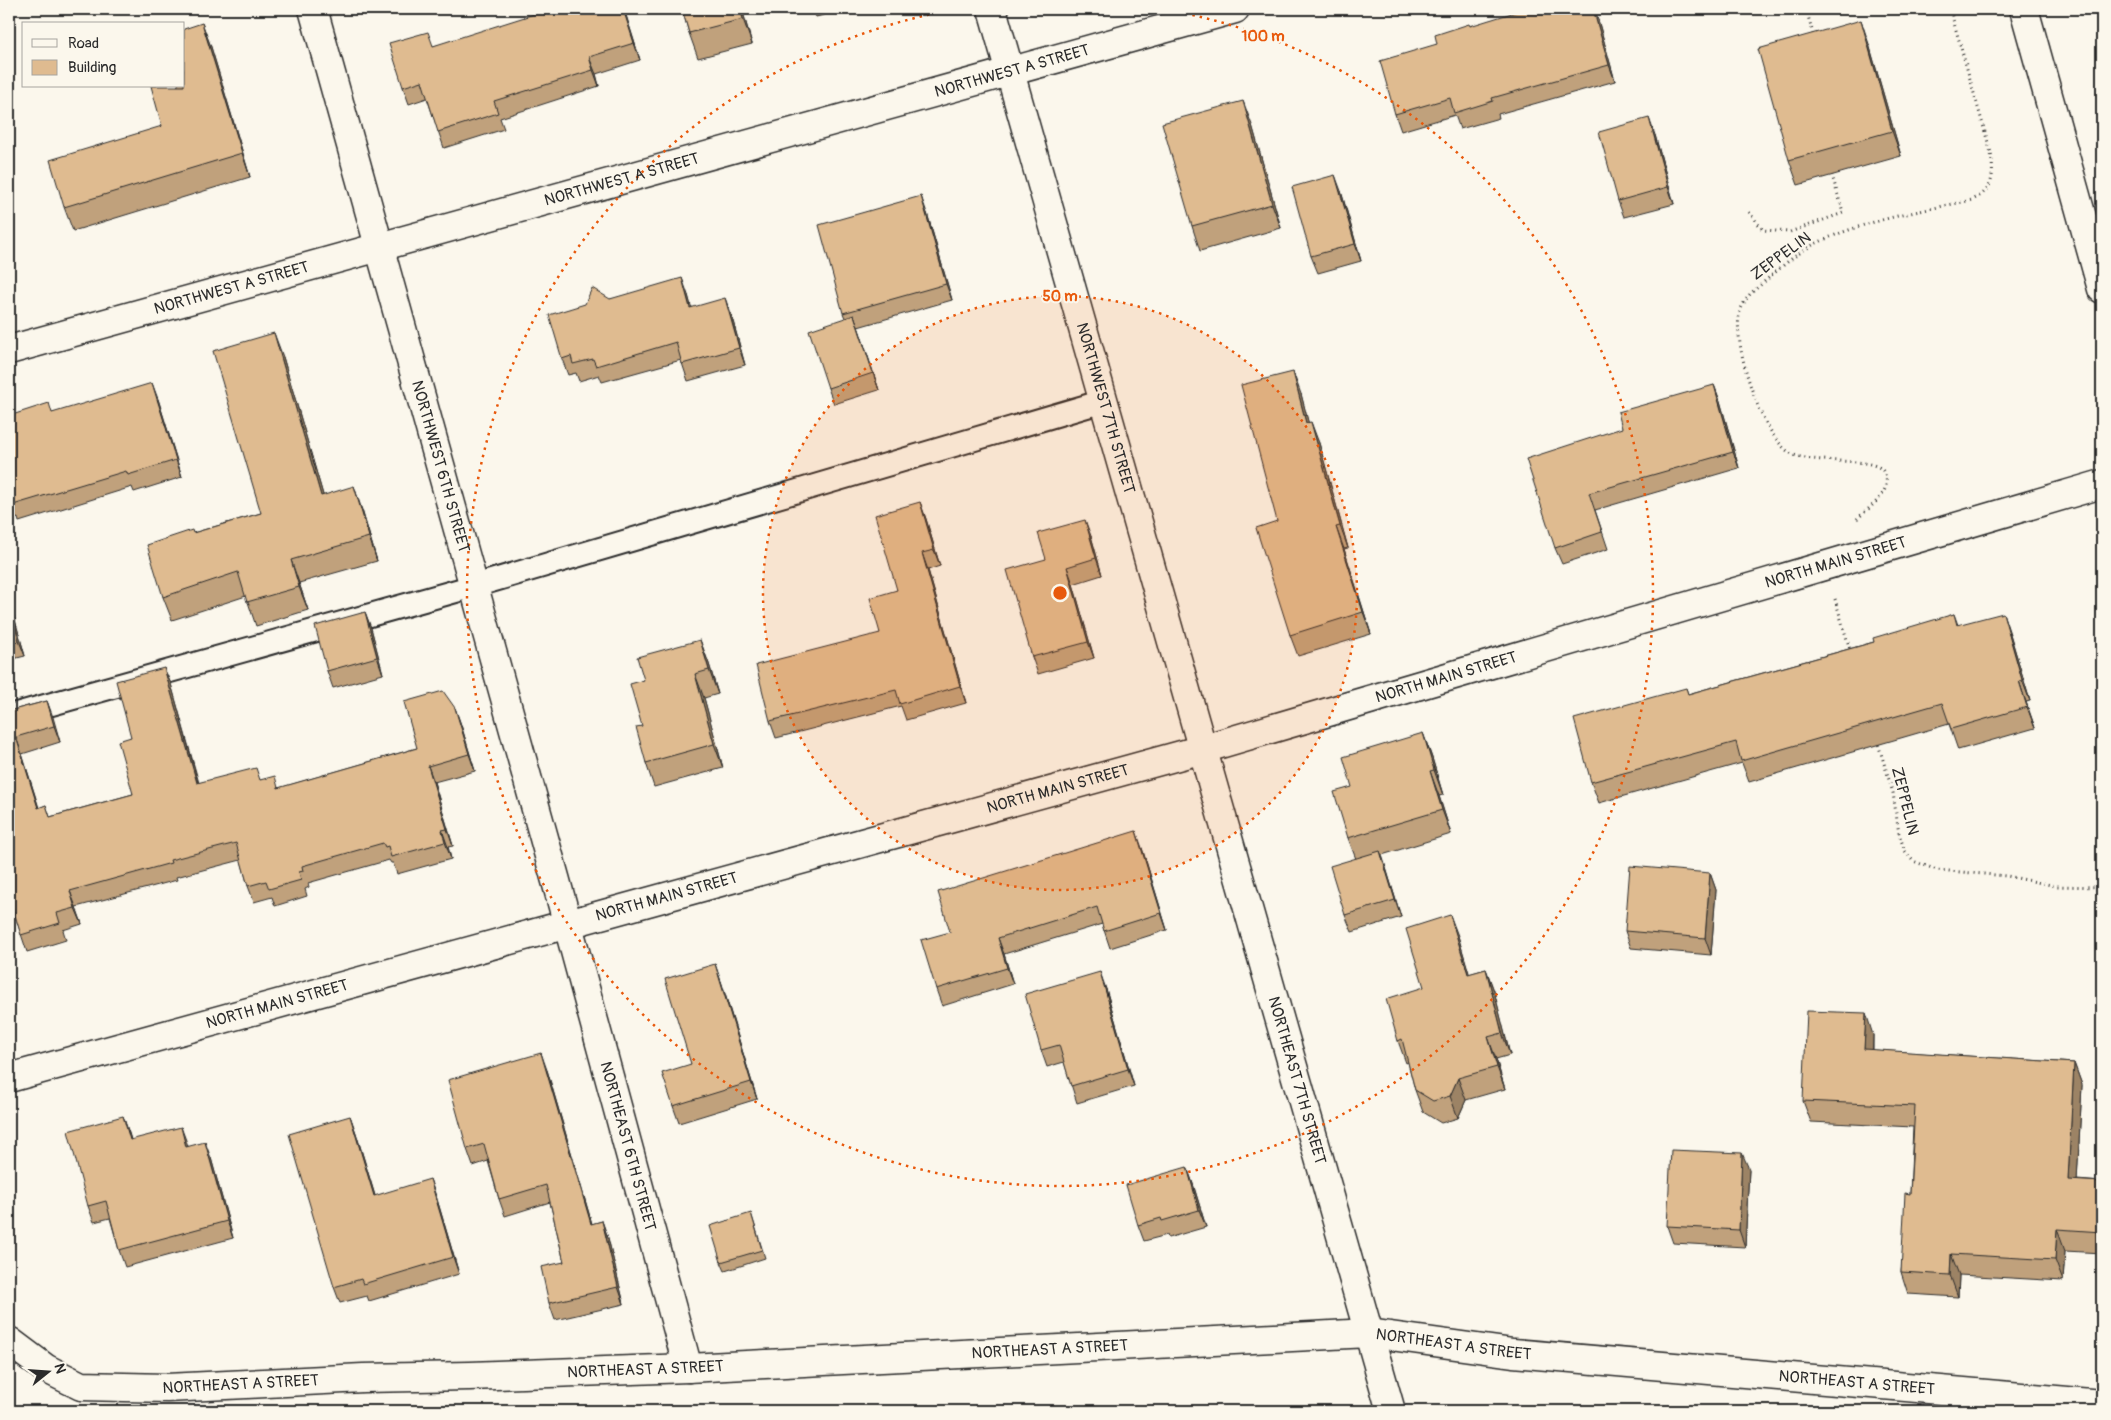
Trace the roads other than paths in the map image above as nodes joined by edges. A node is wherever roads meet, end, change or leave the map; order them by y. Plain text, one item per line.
1 (313, 9) edge
2 (992, 9) edge
3 (1235, 9) edge
4 (2024, 9) edge
5 (1010, 72) junction
6 (380, 247) junction
7 (2102, 289) edge
8 (9, 350) edge
9 (1104, 401) junction
10 (2102, 484) edge
11 (474, 586) junction
12 (9, 716) edge
13 (1203, 749) junction
14 (568, 924) junction
15 (9, 1078) edge
16 (1369, 1333) junction
17 (9, 1341) edge
18 (688, 1368) junction
19 (2102, 1404) edge
20 (1391, 1411) edge

1 - 6 street, NORTHWEST 6TH STREET
2 - 5 street, NORTHWEST 7TH STREET
3 - 5 street, NORTHWEST A STREET
4 - 7 street
5 - 6 street, NORTHWEST A STREET
5 - 9 street, NORTHWEST 7TH STREET
6 - 8 street, NORTHWEST A STREET
6 - 11 street, NORTHWEST 6TH STREET
9 - 11 lane
9 - 13 street, NORTHWEST 7TH STREET
10 - 13 street, NORTH MAIN STREET
11 - 12 lane
11 - 14 street, NORTHWEST 6TH STREET
13 - 14 street, NORTH MAIN STREET
13 - 16 street, NORTHEAST 7TH STREET
14 - 15 street, NORTH MAIN STREET
14 - 18 street, NORTHEAST 6TH STREET
16 - 18 street, NORTHEAST A STREET
16 - 19 street, NORTHEAST A STREET
16 - 20 street, NORTHEAST 7TH STREET
17 - 18 street, NORTHEAST A STREET

